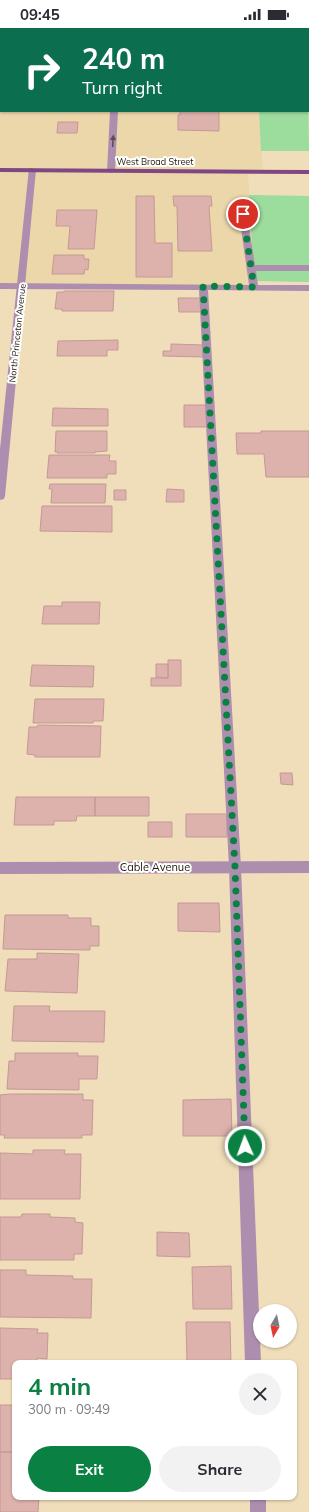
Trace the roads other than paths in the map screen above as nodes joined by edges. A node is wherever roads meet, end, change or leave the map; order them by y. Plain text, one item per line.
1 (114, 112) edge
2 (0, 170) edge
3 (32, 170) junction
4 (111, 171) junction
5 (309, 172) edge
6 (243, 214) dead end
7 (251, 268) junction
8 (309, 268) edge
9 (0, 286) edge
10 (22, 286) junction
11 (203, 286) junction
12 (254, 287) junction
13 (309, 288) edge
14 (0, 496) edge
15 (235, 867) junction
16 (309, 867) edge
17 (0, 868) edge
18 (253, 1360) edge
19 (258, 1500) edge
20 (258, 1512) edge

4 -> 1 street
2 - 3 main road, West Broad Street
3 - 4 main road, West Broad Street
3 - 10 street, North Princeton Avenue
4 - 5 main road, West Broad Street
6 - 7 street
7 - 8 street
7 - 12 street
9 - 10 street
10 - 11 street
10 - 14 street, North Princeton Avenue
11 - 12 street
11 - 15 street
12 - 13 street
15 - 16 street, Cable Avenue
15 - 17 street, Cable Avenue
15 - 18 street
19 - 20 street

